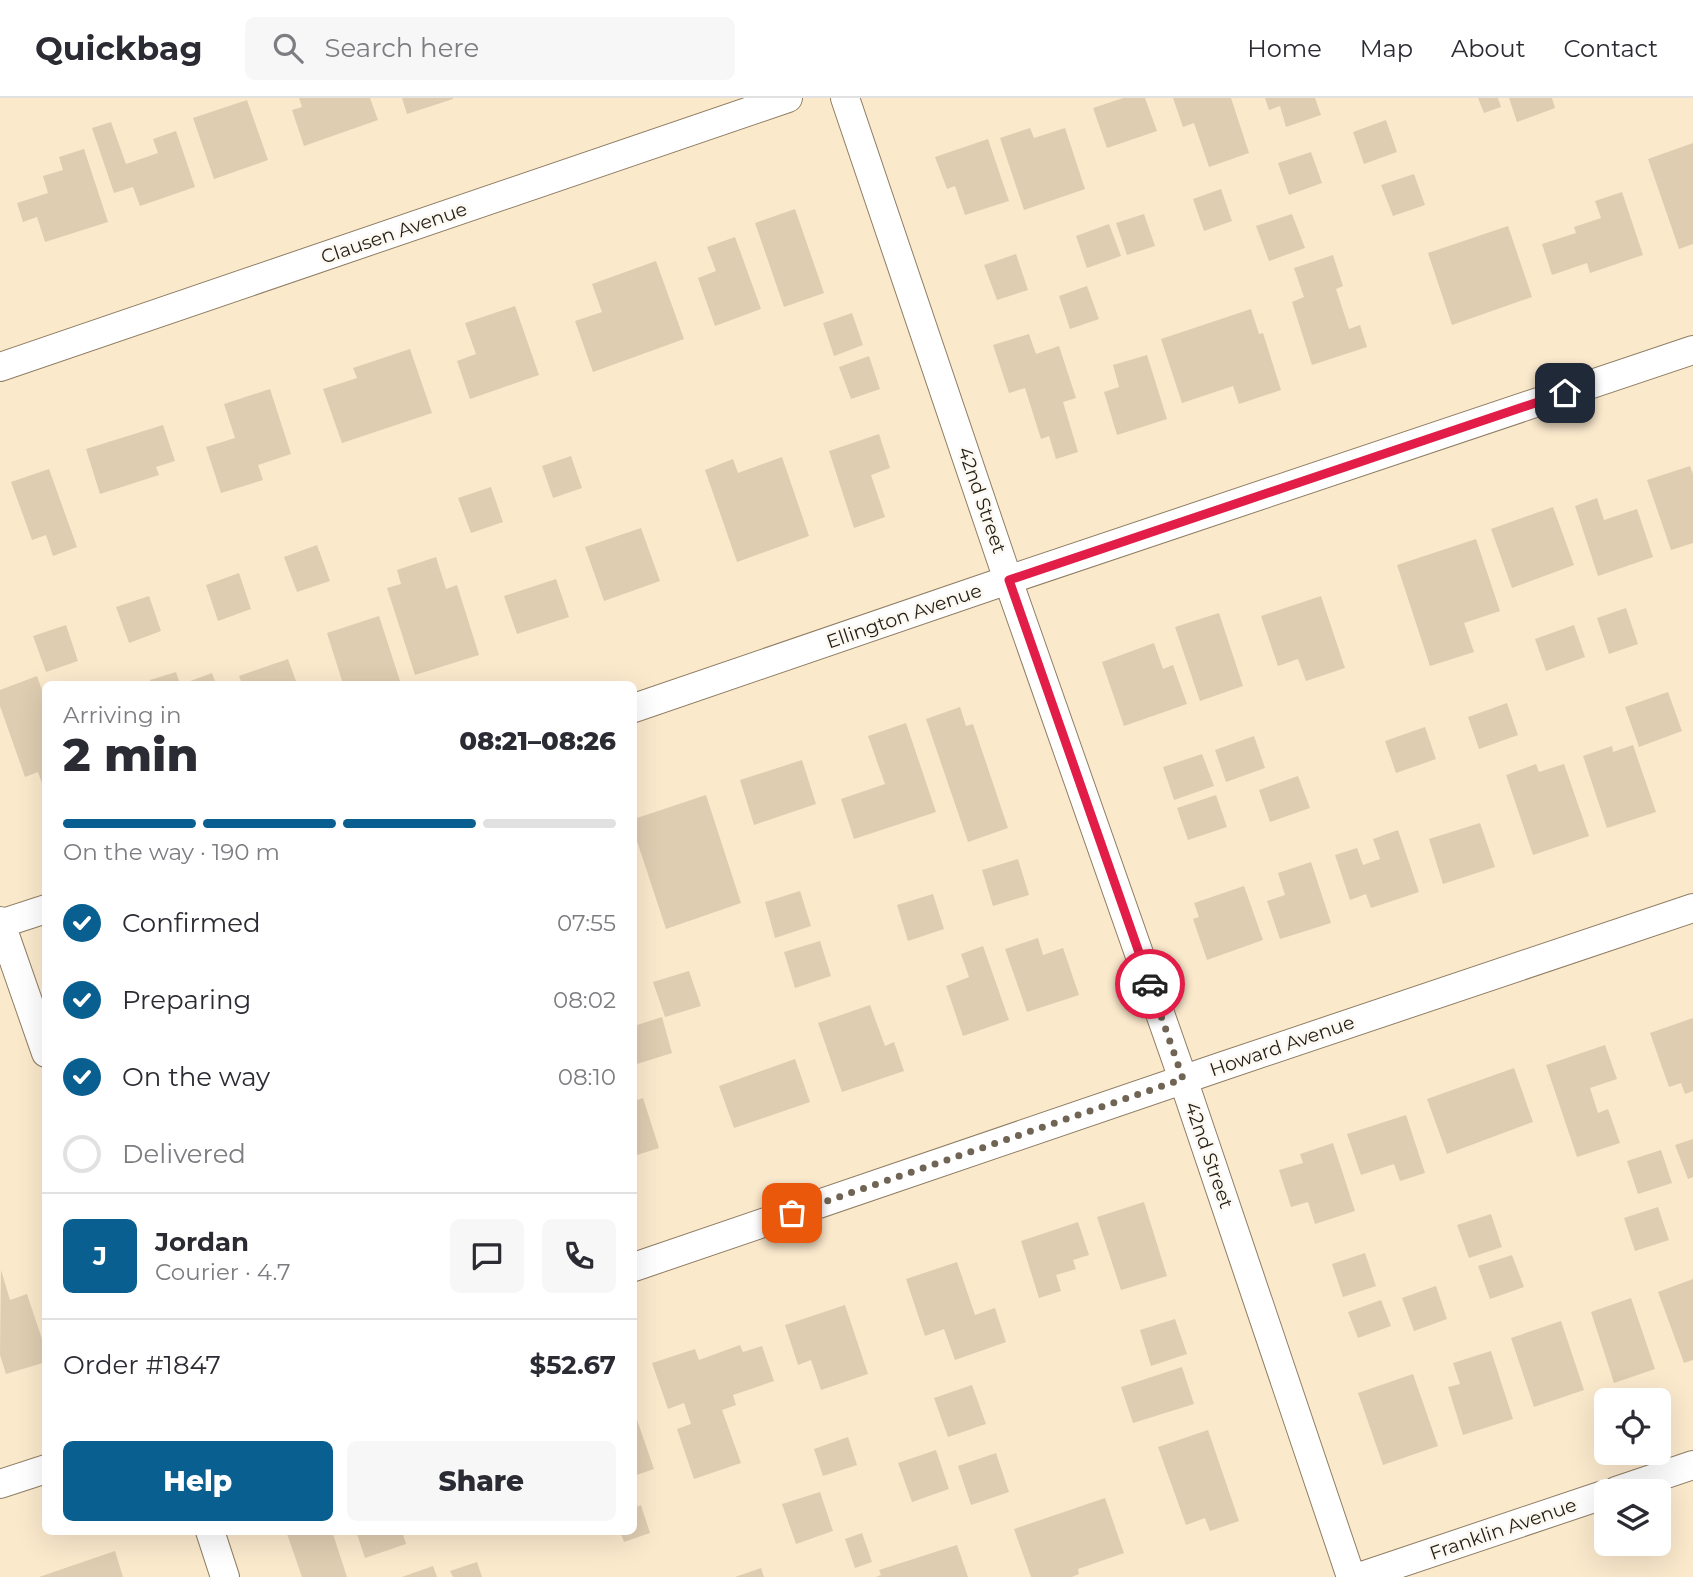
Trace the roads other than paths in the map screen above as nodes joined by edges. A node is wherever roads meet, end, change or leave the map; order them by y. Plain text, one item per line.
1 (788, 98) edge
2 (845, 98) edge
3 (1693, 350) edge
4 (0, 368) edge
5 (1009, 580) junction
6 (637, 707) edge
7 (1693, 908) edge
8 (42, 910) edge
9 (0, 923) edge
10 (42, 1042) edge
11 (1183, 1079) junction
12 (637, 1267) edge
13 (1693, 1465) edge
14 (42, 1470) edge
15 (1652, 1479) edge
16 (0, 1484) edge
17 (1594, 1498) edge
18 (210, 1535) edge
19 (225, 1577) edge
20 (1351, 1577) edge
21 (1359, 1577) edge

1 - 4 street, Clausen Avenue
2 - 5 street, 42nd Street
3 - 5 street, Ellington Avenue
5 - 6 street, Ellington Avenue
5 - 11 street, 42nd Street
7 - 11 street, Howard Avenue
8 - 9 street
9 - 10 street
11 - 12 street, Howard Avenue
11 - 20 street, 42nd Street
13 - 15 street
14 - 16 street
17 - 21 street, Franklin Avenue
18 - 19 street

